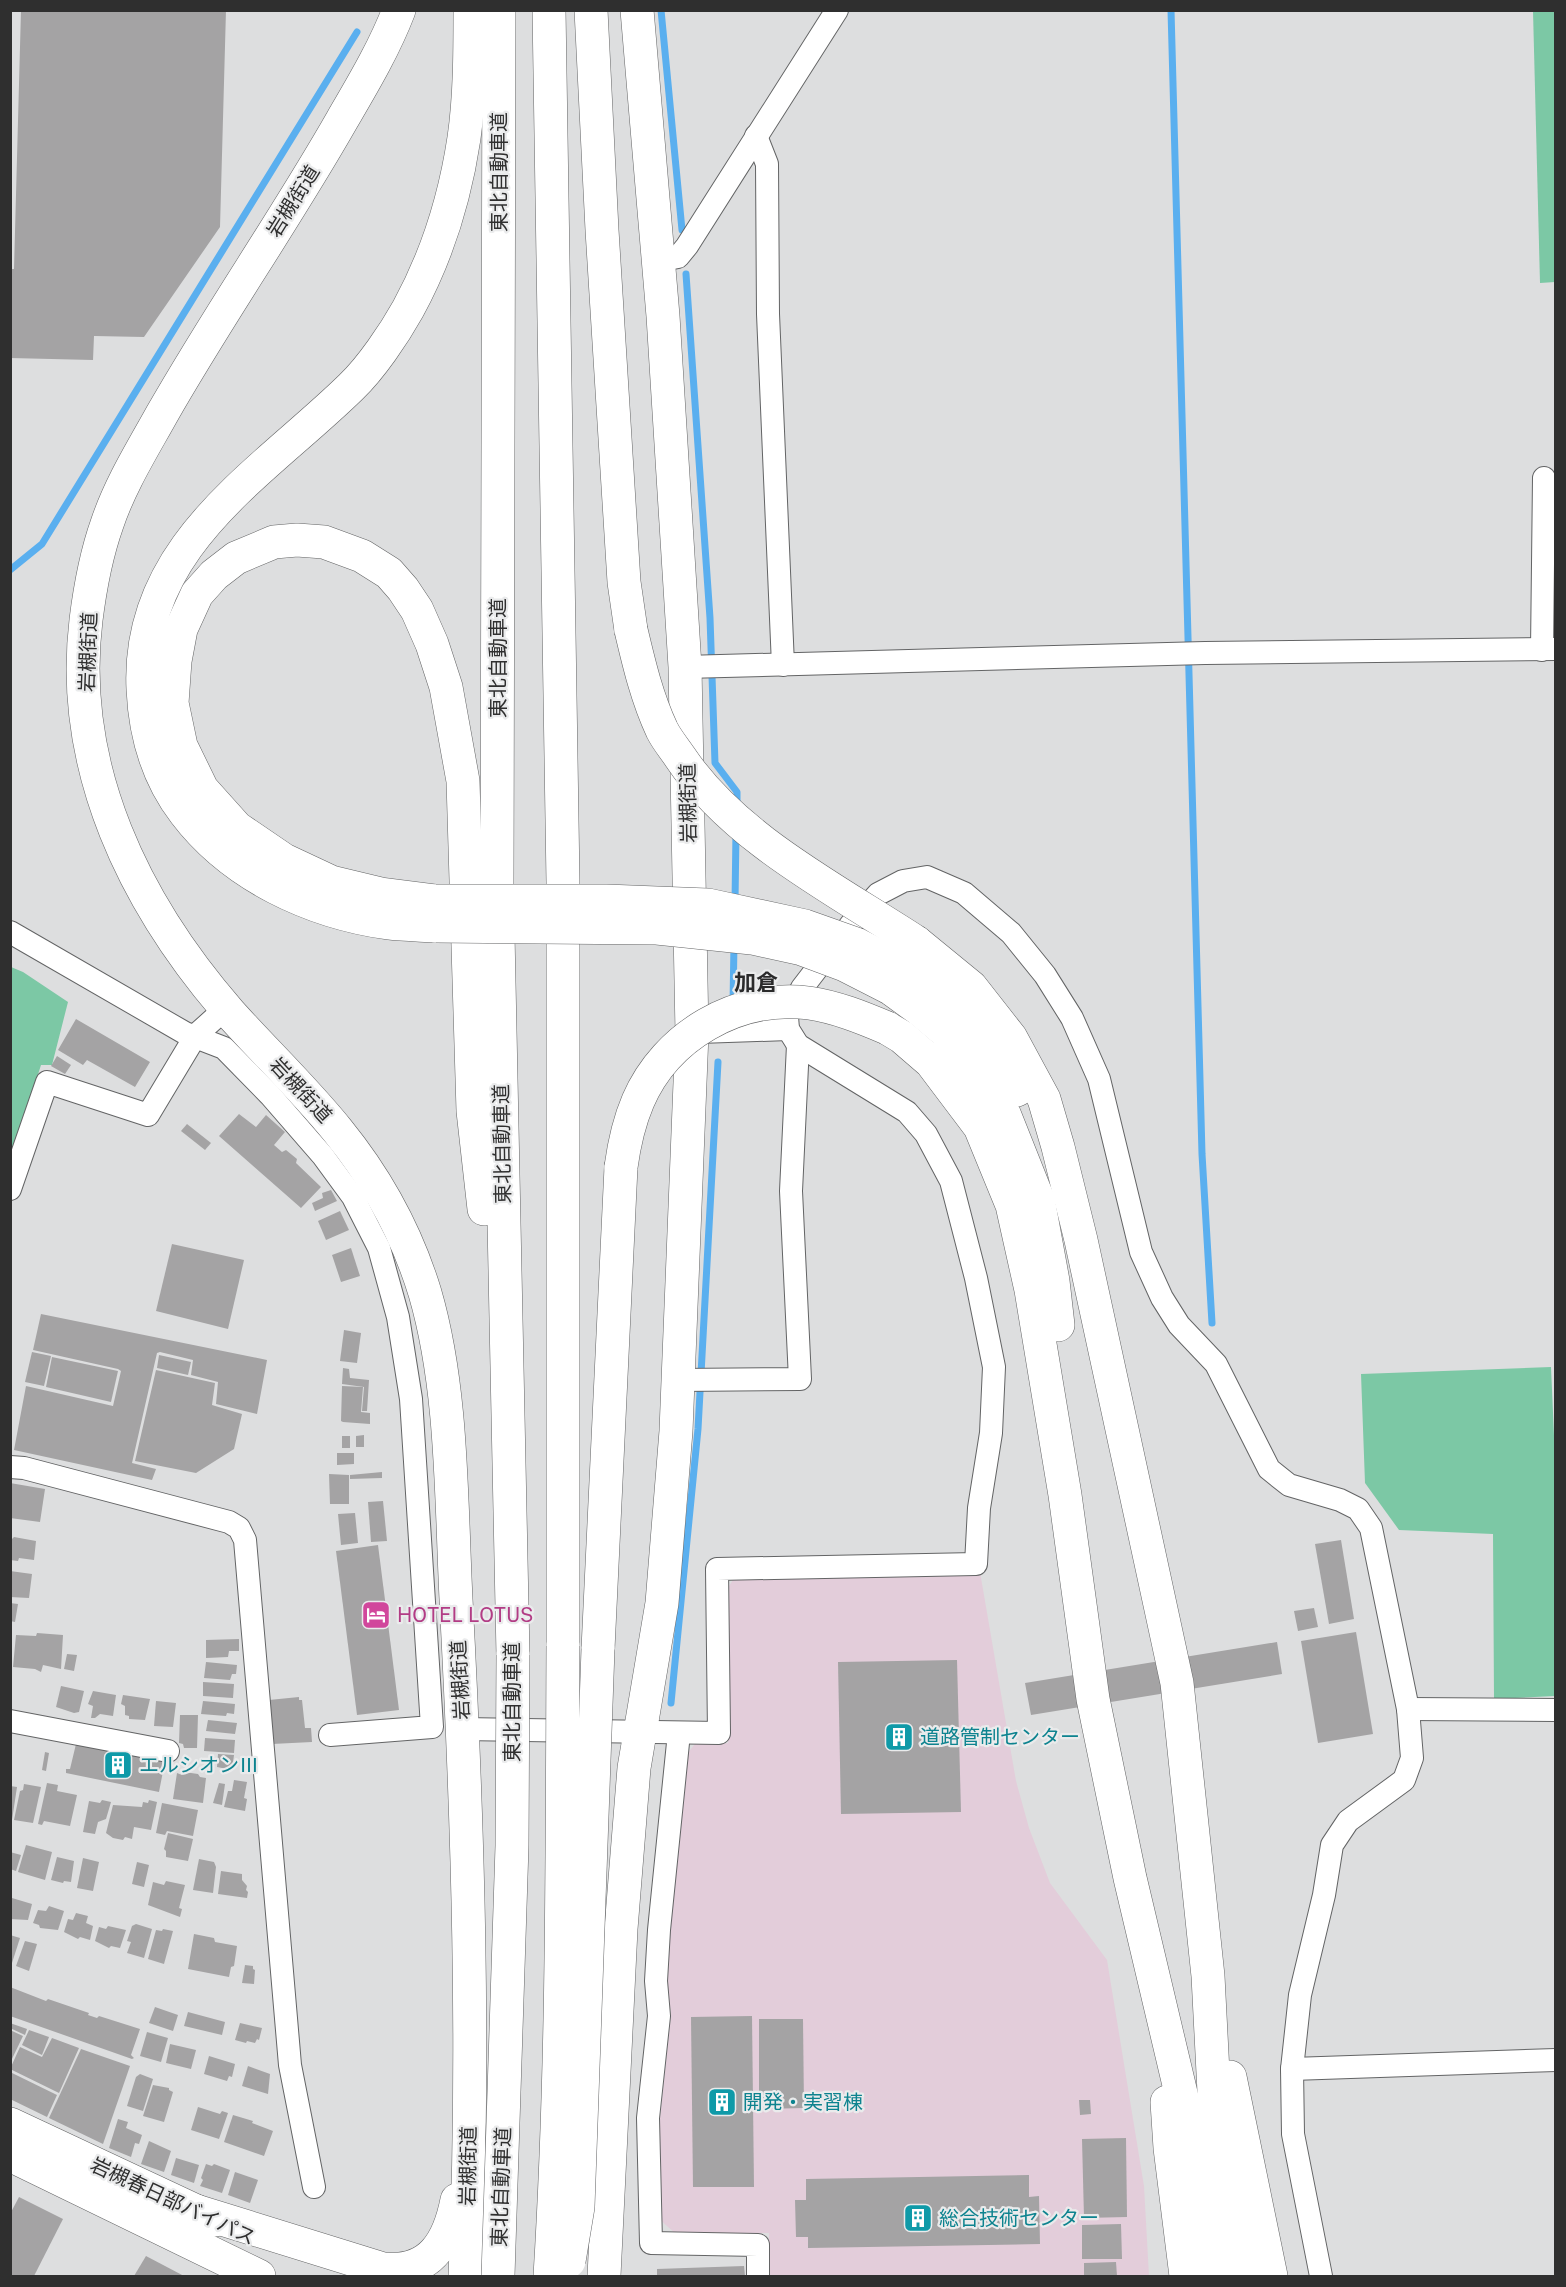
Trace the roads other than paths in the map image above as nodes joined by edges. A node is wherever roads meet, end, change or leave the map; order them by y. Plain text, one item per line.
1 (399, 10) edge
2 (470, 10) edge
3 (499, 10) edge
4 (549, 10) edge
5 (591, 10) edge
6 (637, 10) edge
7 (837, 10) edge
8 (756, 136) junction
9 (657, 261) junction
10 (1544, 478) dead end
11 (1549, 650) edge
12 (783, 665) junction
13 (704, 666) junction
14 (436, 914) junction
15 (10, 932) edge
16 (903, 966) junction
17 (226, 1008) junction
18 (692, 1033) junction
19 (196, 1035) junction
20 (793, 1037) junction
21 (10, 1190) edge
22 (678, 1380) junction
23 (507, 1405) junction
24 (10, 1467) edge
25 (1065, 1495) junction
26 (1408, 1709) junction
27 (1556, 1710) edge
28 (10, 1721) edge
29 (463, 1729) junction
30 (639, 1732) junction
31 (679, 1733) junction
32 (330, 1735) dead end
33 (168, 1751) dead end
34 (1208, 1976) junction
35 (1158, 1992) junction
36 (471, 2012) junction
37 (1556, 2060) edge
38 (1293, 2069) junction
39 (10, 2124) edge
40 (10, 2155) edge
41 (314, 2187) dead end
42 (196, 2211) junction
43 (259, 2277) edge
44 (336, 2277) edge
45 (465, 2277) edge
46 (498, 2277) edge
47 (550, 2277) edge
48 (567, 2277) edge
49 (604, 2277) edge
50 (758, 2277) edge
51 (1186, 2277) edge
52 (1217, 2277) edge
53 (1243, 2277) edge
54 (1271, 2277) edge
55 (1321, 2277) edge

1 - 17 highway, 岩槻街道
2 - 14 highway
3 - 23 highway, 東北自動車道
4 - 47 highway, bridge
5 - 16 highway, bridge
6 - 9 highway, 岩槻街道
7 - 8 street
8 - 9 street
8 - 12 street
9 - 13 highway, 岩槻街道
10 - 11 street
11 - 12 street
12 - 13 street
13 - 18 highway, 岩槻街道
14 - 16 highway, bridge
14 - 23 highway
15 - 19 street
16 - 25 highway
16 - 34 highway
17 - 19 street
17 - 29 highway, 岩槻街道
18 - 20 street
18 - 22 highway, 岩槻街道
19 - 21 street
19 - 32 street
20 - 22 street
20 - 26 street
20 - 31 street
22 - 30 highway, 岩槻街道
23 - 46 highway, 東北自動車道, bridge
24 - 41 street
25 - 35 highway
25 - 48 highway, bridge
26 - 27 street
26 - 38 street
28 - 33 street
29 - 30 street
29 - 36 highway, 岩槻街道
30 - 31 street
30 - 49 highway, 岩槻街道
31 - 50 street
34 - 53 highway
34 - 54 highway
35 - 51 highway
35 - 52 highway
36 - 42 highway
36 - 45 highway, 岩槻街道
37 - 38 street
38 - 55 street
39 - 42 highway, 岩槻春日部バイパス
40 - 43 highway, 岩槻春日部バイパス
42 - 44 highway, 岩槻春日部バイパス

